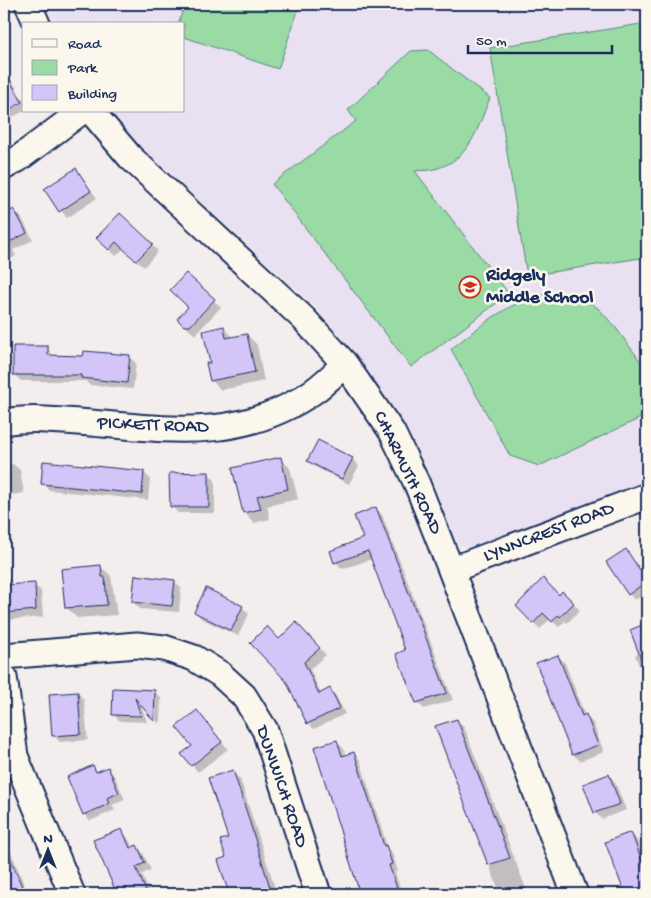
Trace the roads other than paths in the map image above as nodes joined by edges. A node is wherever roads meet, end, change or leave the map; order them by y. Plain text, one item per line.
1 (28, 4) edge
2 (36, 22) edge
3 (81, 112) edge
4 (92, 112) edge
5 (4, 167) edge
6 (345, 364) junction
7 (4, 422) edge
8 (647, 496) edge
9 (451, 570) junction
10 (4, 656) edge
11 (4, 677) edge
12 (72, 894) edge
13 (318, 894) edge
14 (575, 894) edge

1 - 2 street
3 - 5 street
4 - 6 street, CHARMUTH ROAD
6 - 7 street, PICKETT ROAD
6 - 9 street, CHARMUTH ROAD
8 - 9 street, LYNNCREST ROAD
9 - 14 street, CHARMUTH ROAD
10 - 13 street, DUNWICH ROAD
11 - 12 street

